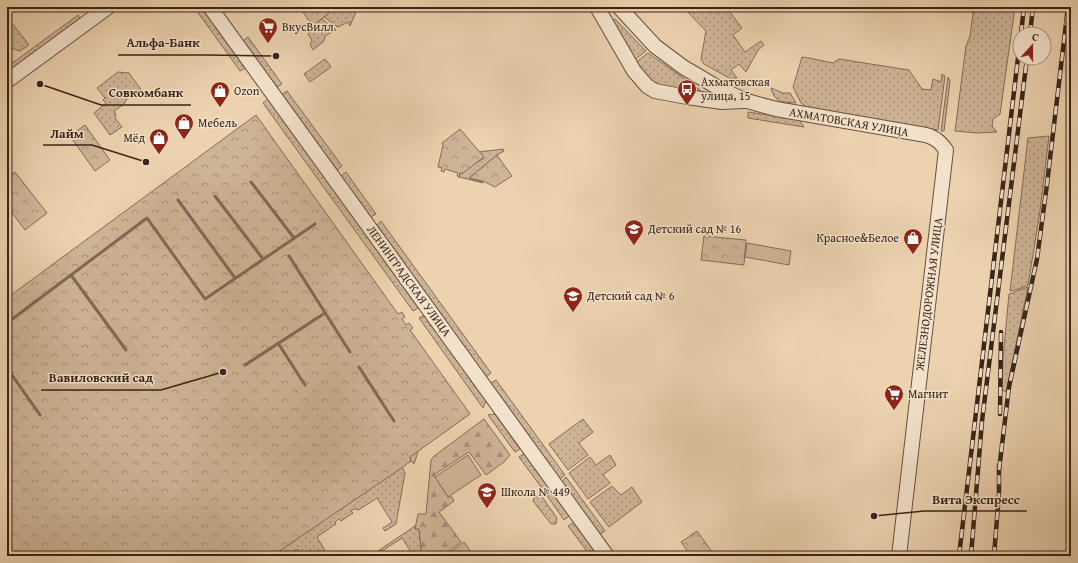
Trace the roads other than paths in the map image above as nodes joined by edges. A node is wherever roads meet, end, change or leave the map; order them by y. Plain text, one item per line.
1 (108, 7) edge
2 (210, 7) edge
3 (597, 7) edge
4 (619, 7) edge
5 (7, 82) edge
6 (746, 101) junction
7 (946, 150) joint
8 (607, 556) edge
9 (899, 556) edge

1 - 5 street
2 - 8 street, ЛЕНИНГРАДСКАЯ УЛИЦА
3 - 6 street, АХМАТОВСКАЯ УЛИЦА
4 - 6 street, АХМАТОВСКАЯ УЛИЦА
6 - 7 street, АХМАТОВСКАЯ УЛИЦА
7 - 9 street, ЖЕЛЕЗНОДОРОЖНАЯ УЛИЦА

